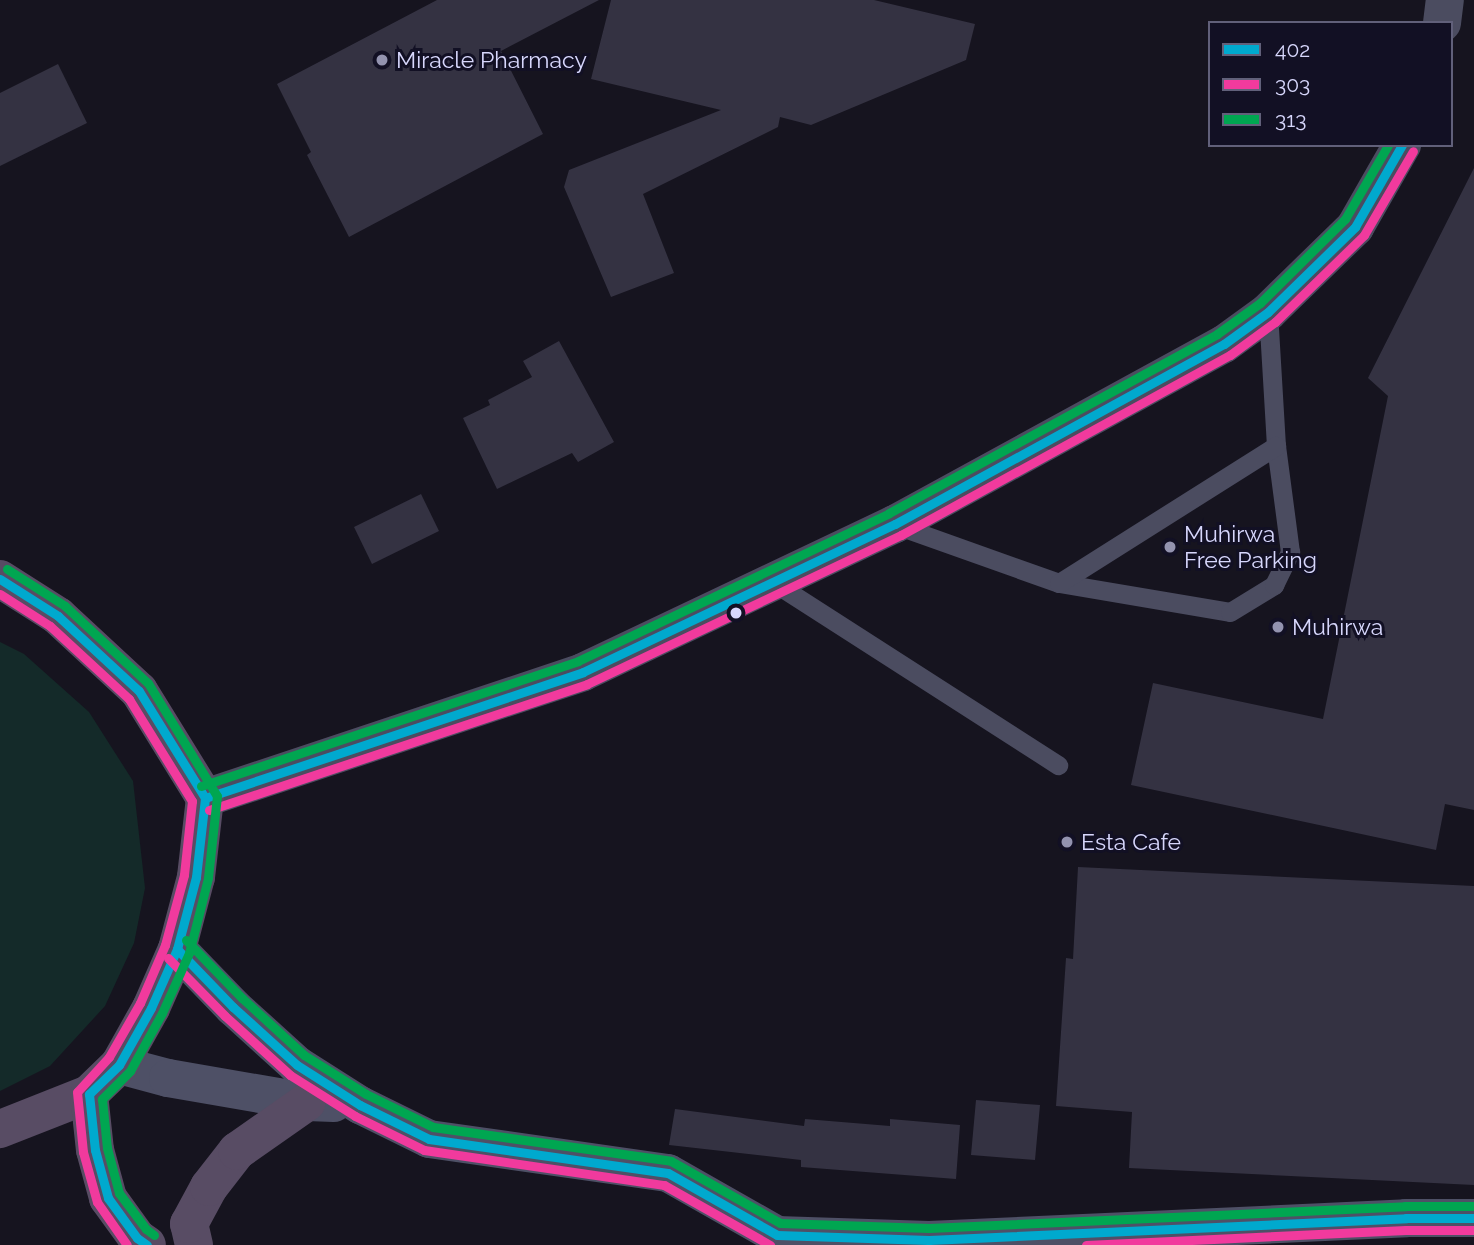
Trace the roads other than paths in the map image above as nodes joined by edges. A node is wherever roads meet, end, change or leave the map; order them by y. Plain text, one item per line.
1 (1445, 0) edge
2 (1442, 21) edge
3 (1401, 147) edge
4 (1268, 312) junction
5 (1276, 446) junction
6 (895, 524) junction
7 (0, 579) edge
8 (773, 582) junction
9 (1059, 583) junction
10 (1058, 765) dead end
11 (205, 798) junction
12 (177, 949) junction
13 (119, 1065) junction
14 (89, 1094) junction
15 (307, 1102) junction
16 (360, 1105) junction
17 (0, 1129) edge
18 (1474, 1218) edge
19 (147, 1245) edge
20 (194, 1245) edge

1 - 2 street
3 - 4 street
4 - 5 lane
4 - 6 street
5 - 9 lane
5 - 9 lane
6 - 8 street
6 - 9 lane
7 - 11 highway
8 - 10 lane
8 - 11 street
11 - 12 highway
12 - 13 highway
12 - 16 main road
13 - 14 highway
13 - 15 main road
14 - 17 highway
14 - 19 highway
15 - 16 main road
15 - 20 highway
16 - 18 main road

